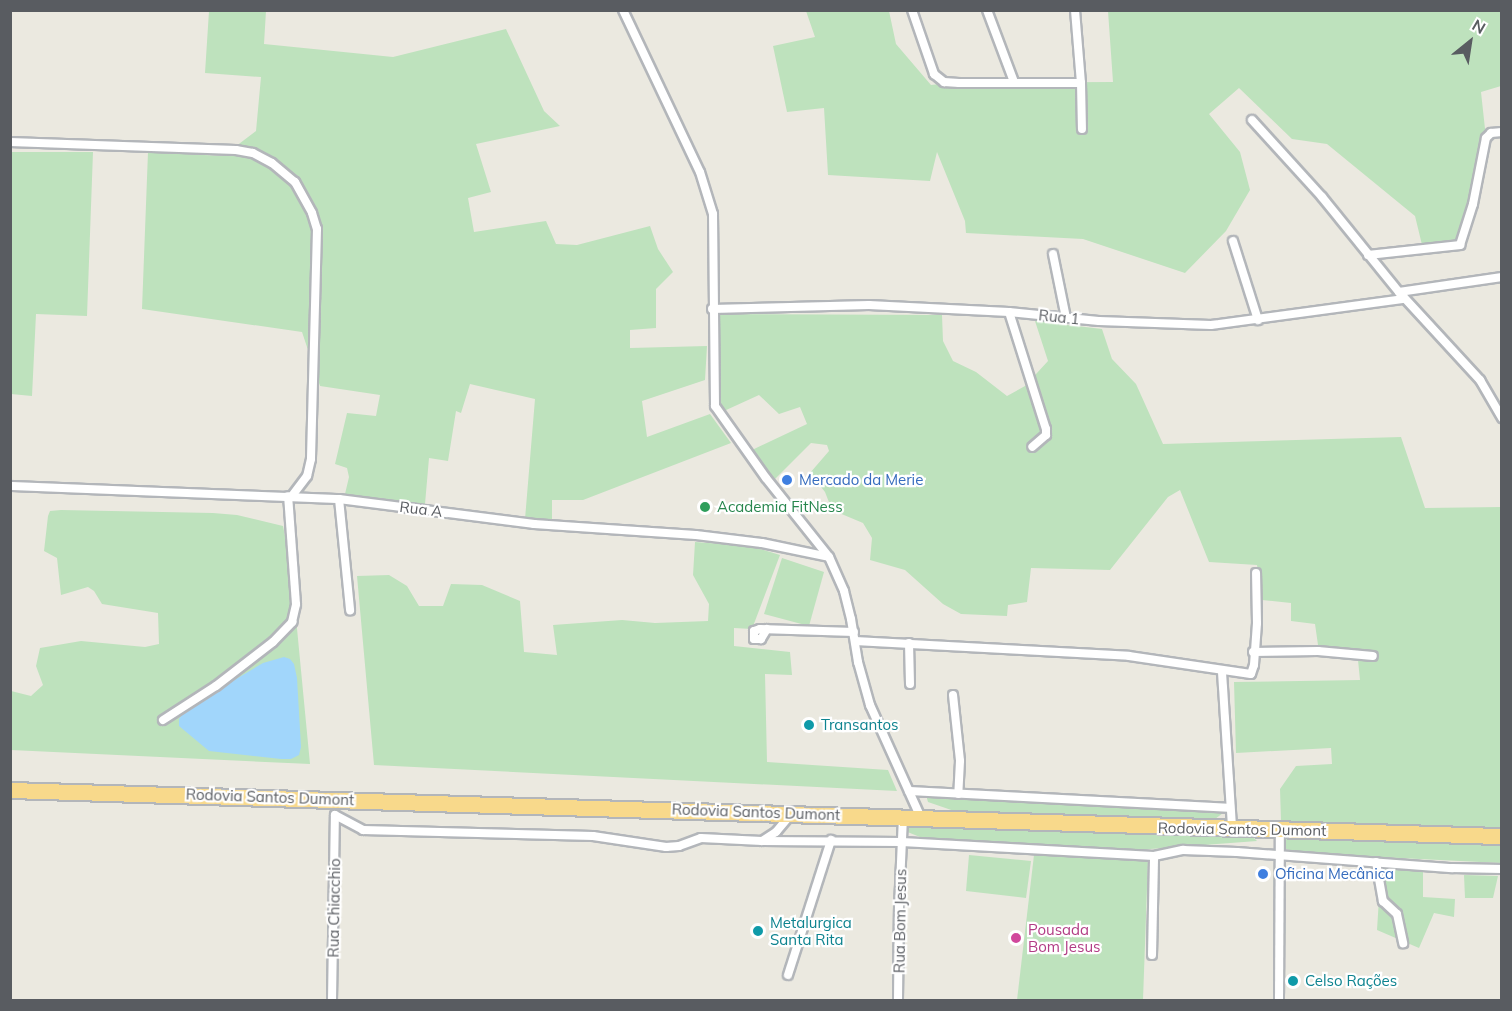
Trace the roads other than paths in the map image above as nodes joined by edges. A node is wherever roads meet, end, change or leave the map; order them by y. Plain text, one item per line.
1 (623, 10) edge
2 (912, 10) edge
3 (987, 10) edge
4 (1075, 10) edge
5 (1014, 82) junction
6 (1081, 82) junction
7 (1252, 120) dead end
8 (1082, 129) dead end
9 (1502, 132) edge
10 (10, 142) edge
11 (1233, 241) dead end
12 (1053, 254) dead end
13 (1368, 255) junction
14 (1502, 277) edge
15 (1402, 295) junction
16 (712, 309) junction
17 (1009, 312) junction
18 (1066, 318) junction
19 (1258, 320) junction
20 (1502, 418) edge
21 (1032, 447) dead end
22 (10, 486) edge
23 (290, 496) junction
24 (339, 499) junction
25 (829, 557) junction
26 (1256, 573) dead end
27 (350, 610) dead end
28 (767, 629) dead end
29 (854, 636) junction
30 (909, 643) junction
31 (1253, 652) junction
32 (1373, 656) dead end
33 (1222, 672) junction
34 (910, 684) dead end
35 (953, 695) dead end
36 (164, 720) dead end
37 (10, 790) edge
38 (909, 791) junction
39 (958, 794) junction
40 (1229, 808) junction
41 (791, 813) junction
42 (903, 817) junction
43 (921, 818) junction
44 (1232, 828) junction
45 (1280, 829) junction
46 (1502, 836) edge
47 (831, 840) junction
48 (762, 841) junction
49 (902, 842) junction
50 (1279, 855) junction
51 (1154, 856) junction
52 (1376, 862) junction
53 (1502, 869) edge
54 (1403, 943) dead end
55 (1152, 955) dead end
56 (788, 975) dead end
57 (332, 1000) edge
58 (898, 1000) edge
59 (1279, 1000) edge

1 - 16 street
2 - 5 street
3 - 5 street
4 - 6 street
5 - 6 street
6 - 8 street
7 - 13 street
9 - 13 street
10 - 23 street
11 - 19 street
12 - 18 street
13 - 15 street
14 - 15 street, Rua 1
15 - 19 street, Rua 1
15 - 20 street
16 - 17 street, Rua 1
16 - 25 street
17 - 18 street, Rua 1
17 - 21 street
18 - 19 street, Rua 1
22 - 23 street, Rua A
23 - 24 street, Rua A
23 - 36 street
24 - 25 street, Rua A
24 - 27 street
25 - 29 street
26 - 31 street
28 - 29 street
29 - 30 street
29 - 38 street
30 - 33 street
30 - 34 street
31 - 32 street
31 - 33 street
33 - 40 street
35 - 39 street
37 - 41 highway, Rodovia Santos Dumont
38 - 39 street
38 - 43 street
39 - 40 street
40 - 44 street
41 - 42 highway, Rodovia Santos Dumont
41 - 48 street
42 - 43 highway, Rodovia Santos Dumont
42 - 49 street, Rua Bom Jesus
43 - 44 highway, Rodovia Santos Dumont
44 - 45 highway, Rodovia Santos Dumont
45 - 46 highway, Rodovia Santos Dumont
45 - 50 street
47 - 48 street
47 - 49 street
47 - 56 street
48 - 57 street, Rua Chiacchio
49 - 51 street
49 - 58 street, Rua Bom Jesus
50 - 51 street
50 - 52 street
50 - 59 street
51 - 55 street
52 - 53 street
52 - 54 street

